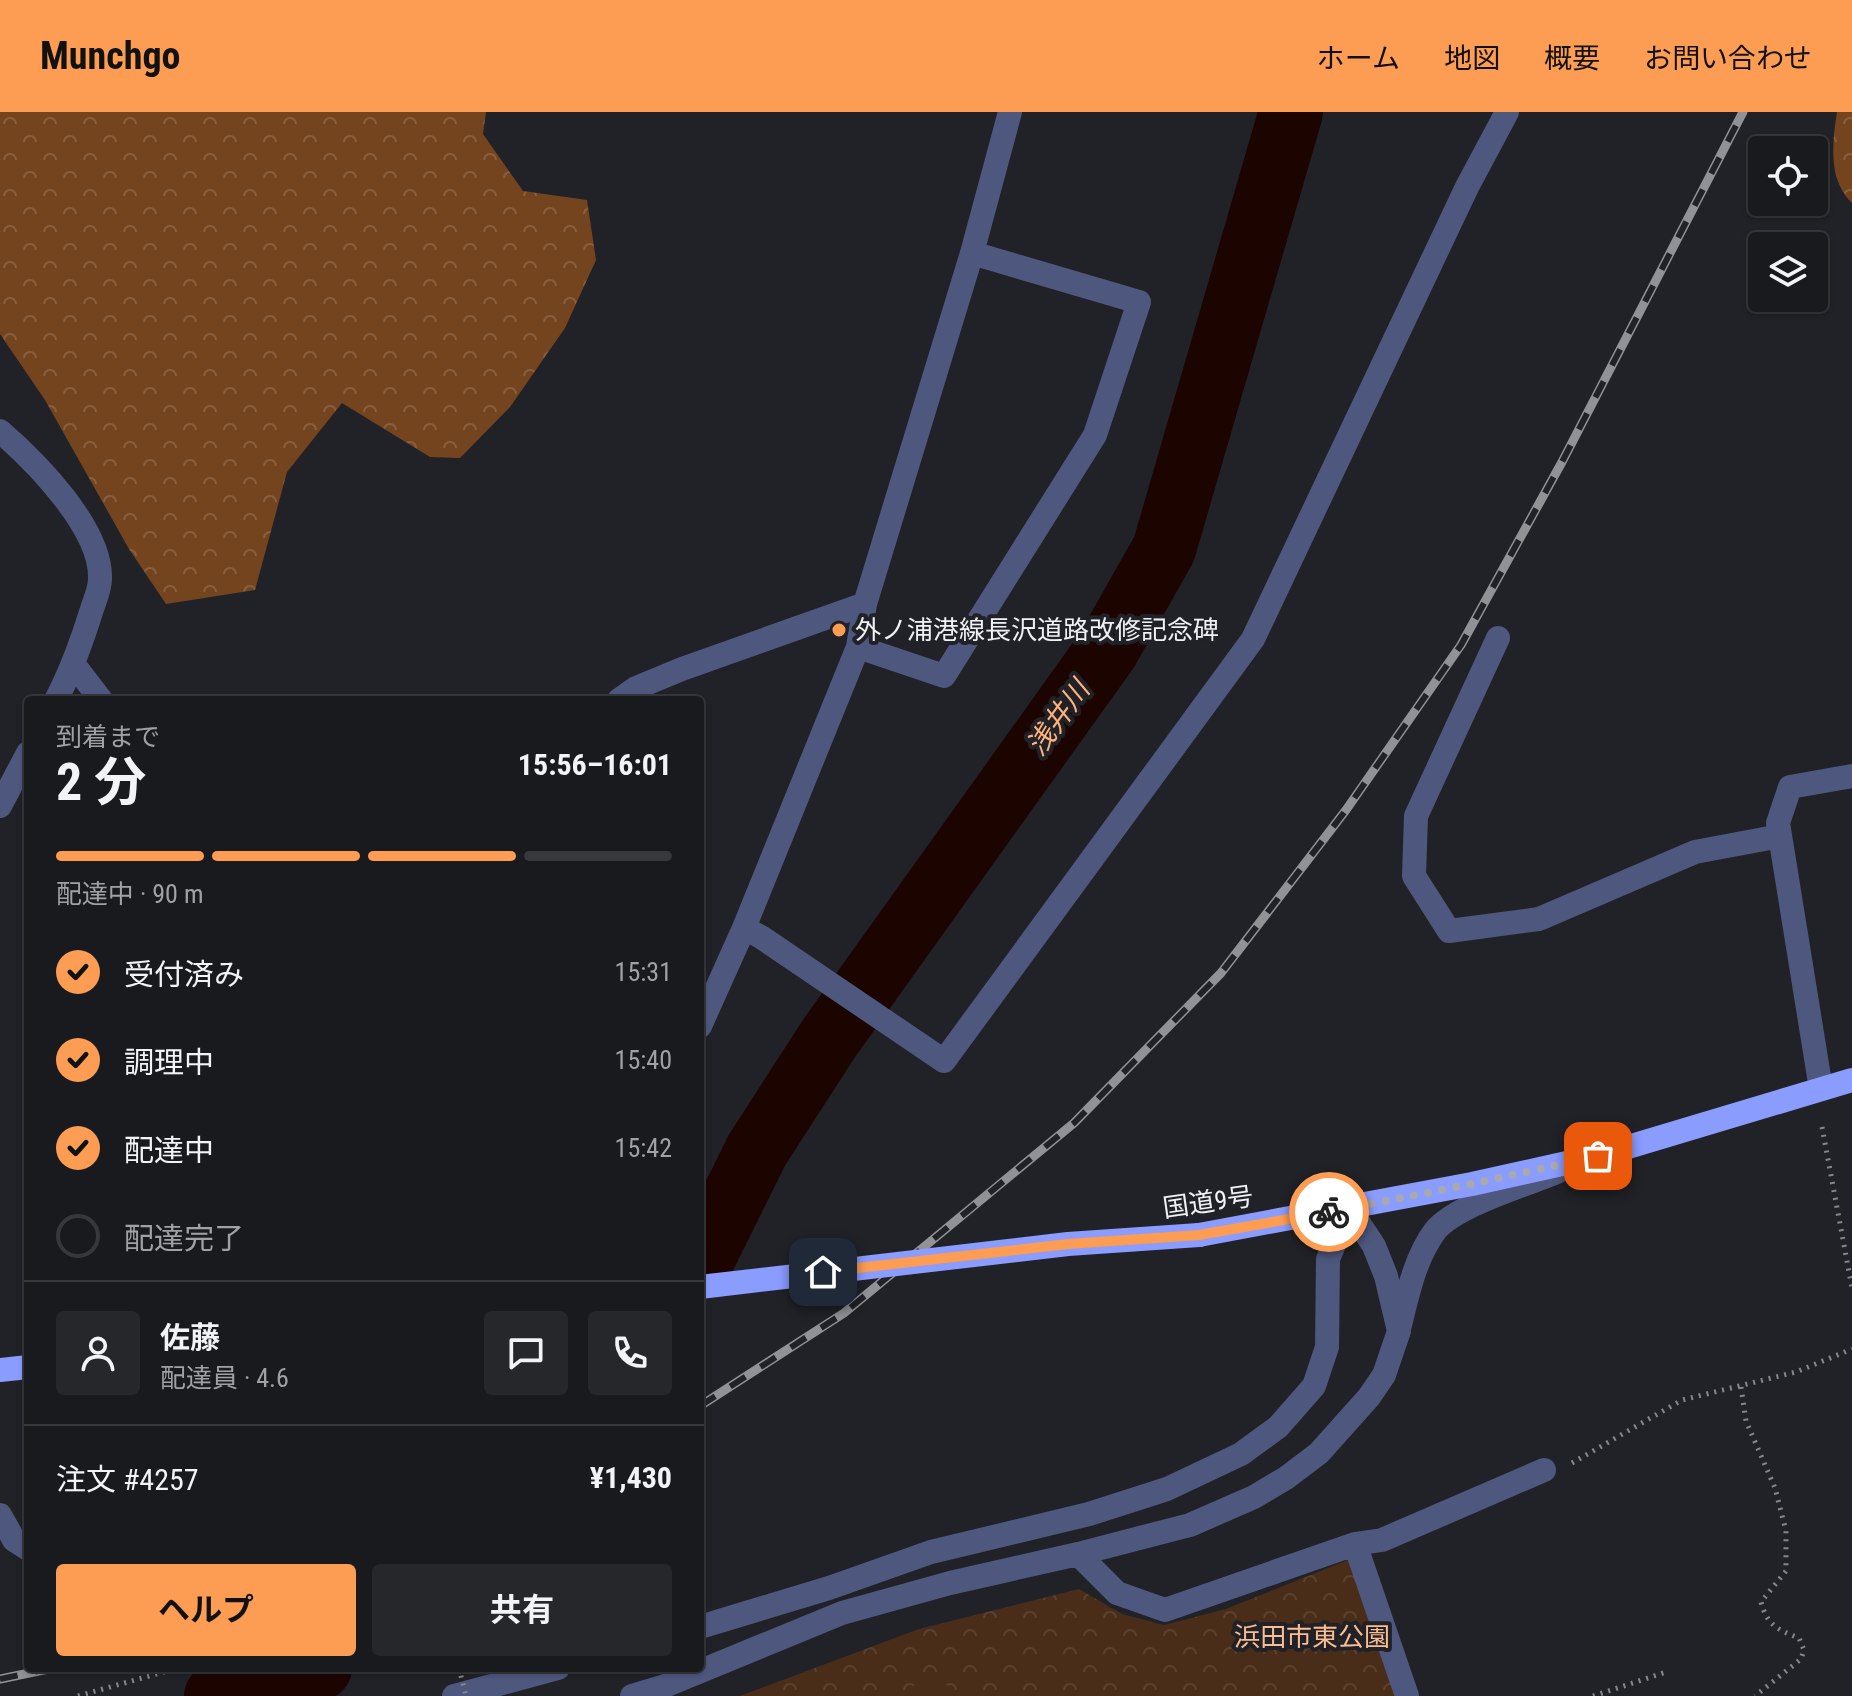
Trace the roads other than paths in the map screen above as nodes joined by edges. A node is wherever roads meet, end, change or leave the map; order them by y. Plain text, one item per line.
1 (1010, 112) edge
2 (1507, 112) edge
3 (972, 253) junction
4 (0, 431) edge
5 (865, 604) junction
6 (1498, 638) dead end
7 (858, 647) junction
8 (75, 666) junction
9 (58, 696) edge
10 (98, 696) edge
11 (625, 696) edge
12 (24, 761) edge
13 (1852, 776) edge
14 (0, 806) edge
15 (1780, 836) junction
16 (744, 928) junction
17 (704, 1017) edge
18 (1852, 1080) edge
19 (1821, 1089) junction
20 (1598, 1156) junction
21 (1349, 1208) junction
22 (704, 1287) edge
23 (1399, 1331) junction
24 (24, 1367) edge
25 (0, 1370) edge
26 (1544, 1470) road end
27 (0, 1515) edge
28 (1355, 1544) junction
29 (24, 1546) edge
30 (1078, 1554) junction
31 (704, 1626) edge
32 (704, 1661) edge
33 (543, 1672) edge
34 (658, 1677) edge
35 (454, 1696) edge
36 (632, 1696) edge
37 (1407, 1696) edge

1 - 3 street
2 - 16 street
3 - 5 street
3 - 7 street
4 - 8 street
5 - 7 street
5 - 11 street
6 - 15 street
7 - 16 street
8 - 9 street
8 - 10 street
12 - 14 street
13 - 15 street
15 - 19 street
16 - 17 street
18 - 19 highway, 国道9号
19 - 20 highway, 国道9号
20 - 21 highway, 国道9号
20 - 23 street
21 - 22 highway, 国道9号, bridge
21 - 23 street
21 - 31 street
23 - 30 street
24 - 25 highway
26 - 28 street
27 - 29 street
28 - 30 street
28 - 37 street
30 - 32 street
33 - 35 street
34 - 36 street

